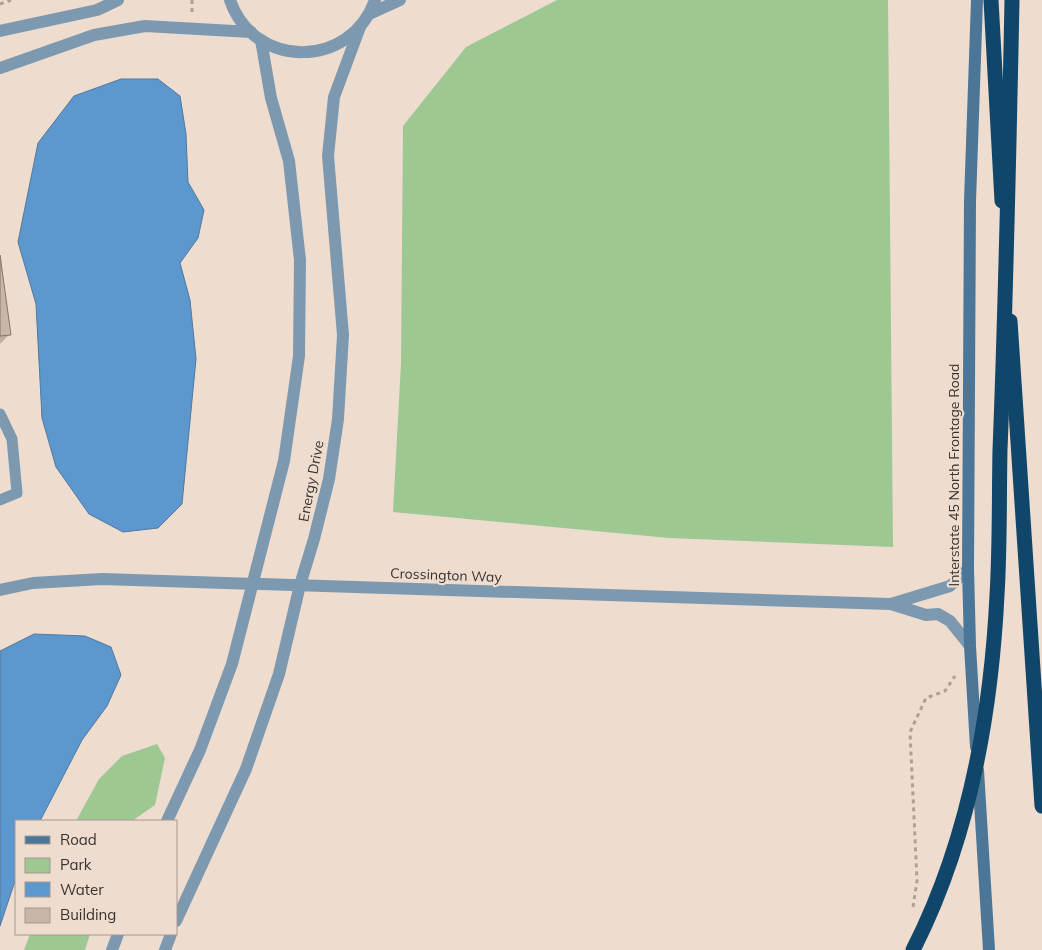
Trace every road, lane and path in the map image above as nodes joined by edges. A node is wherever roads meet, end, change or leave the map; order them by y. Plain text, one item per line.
1 (11, 0) edge
2 (118, 0) edge
3 (230, 0) edge
4 (375, 0) edge
5 (400, 0) edge
6 (977, 0) edge
7 (990, 0) edge
8 (1012, 0) edge
9 (0, 4) edge
10 (370, 14) junction
11 (360, 26) junction
12 (0, 32) edge
13 (256, 36) junction
14 (0, 68) edge
15 (0, 414) edge
16 (0, 500) edge
17 (968, 568) junction
18 (252, 585) junction
19 (300, 585) junction
20 (0, 590) edge
21 (891, 604) junction
22 (970, 646) junction
23 (1042, 806) edge
24 (167, 820) edge
25 (912, 910) dead end
26 (178, 917) edge
27 (118, 935) edge
28 (171, 935) edge
29 (112, 950) edge
30 (165, 950) edge
31 (912, 950) edge
32 (988, 950) edge

1 - 9 path
2 - 12 street
3 - 13 street
4 - 10 street
5 - 10 street
6 - 17 main road, Interstate 45 North Frontage Road
7 - 23 highway
8 - 31 highway, bridge
10 - 11 street
11 - 13 street
11 - 19 street, Energy Drive
13 - 14 street
13 - 18 street
15 - 16 lane
17 - 21 street, Crossington Way
17 - 22 main road, Interstate 45 North Frontage Road
18 - 19 street, Crossington Way
18 - 20 street, Crossington Way
18 - 24 street
19 - 21 street, Crossington Way
19 - 26 street, Energy Drive
21 - 22 street, Crossington Way
22 - 25 path
22 - 32 main road, Interstate 45 North Frontage Road
27 - 29 street
28 - 30 street

